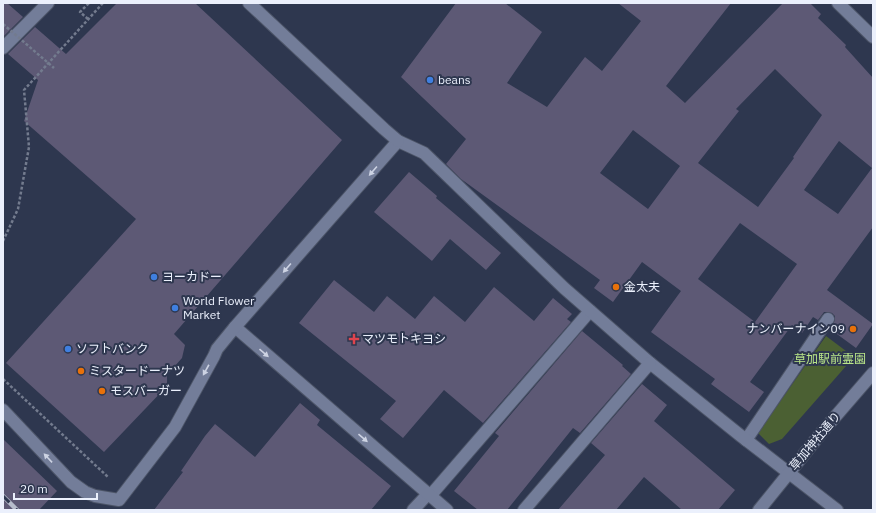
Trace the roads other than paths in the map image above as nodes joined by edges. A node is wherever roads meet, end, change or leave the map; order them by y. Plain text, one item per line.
1 (48, 3) edge
2 (249, 3) edge
3 (838, 3) edge
4 (873, 36) edge
5 (3, 48) edge
6 (398, 142) junction
7 (590, 311) junction
8 (828, 319) dead end
9 (235, 327) junction
10 (650, 363) junction
11 (873, 373) edge
12 (3, 410) edge
13 (746, 440) junction
14 (789, 473) junction
15 (429, 495) junction
16 (117, 505) edge
17 (413, 510) edge
18 (447, 510) edge
19 (524, 510) edge
20 (759, 510) edge
21 (837, 510) edge

1 - 5 street
2 - 6 street
3 - 4 street
6 - 7 street
6 -> 9 street
7 - 10 street
7 - 15 street
8 - 13 street
9 -> 15 street
9 -> 16 street
10 - 13 street
10 - 19 street
11 - 14 street, 草加神社通り
16 -> 12 street
13 - 14 street
14 - 20 street, 草加神社通り
14 - 21 street
15 - 17 street
15 - 18 street

